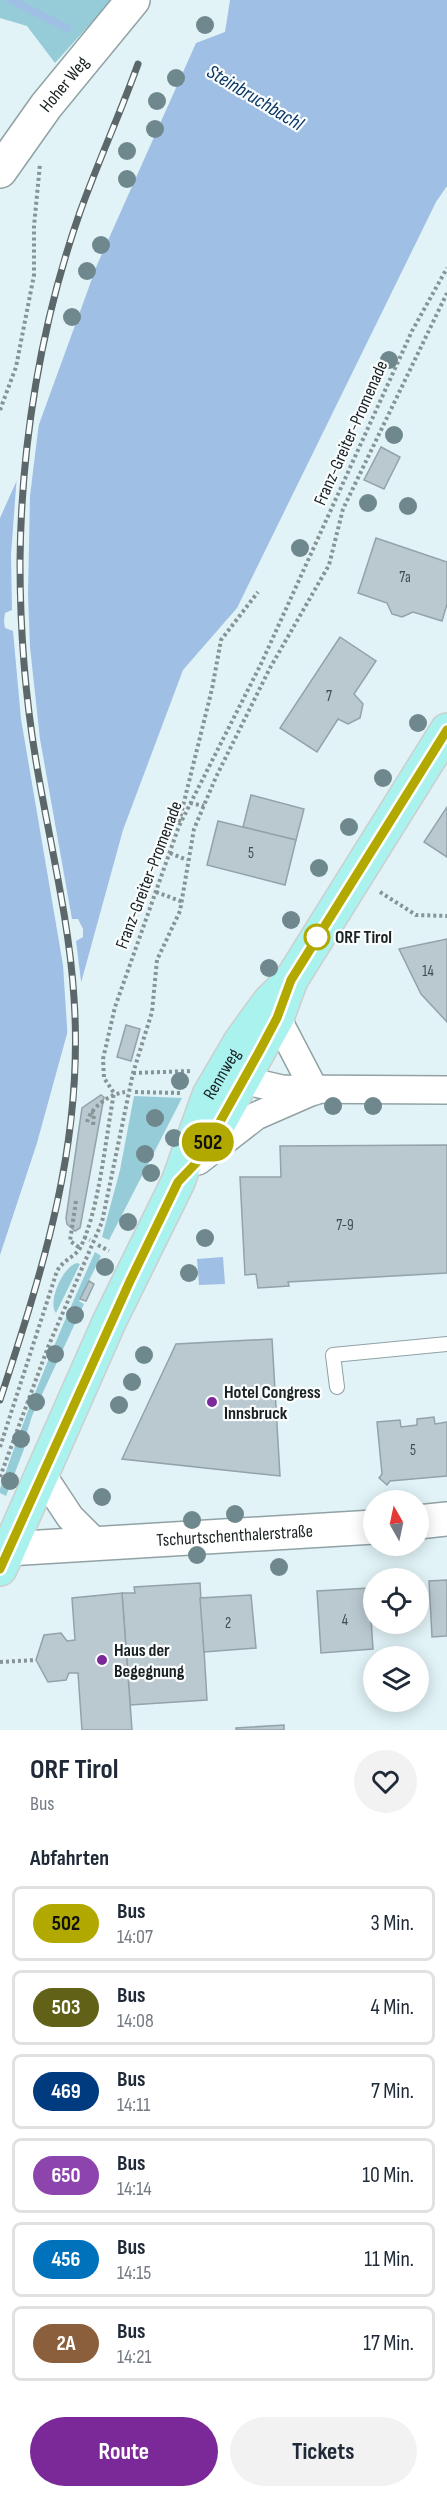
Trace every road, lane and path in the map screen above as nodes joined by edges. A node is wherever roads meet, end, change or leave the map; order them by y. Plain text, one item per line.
1 (133, 0) edge
2 (41, 154) dead end
3 (0, 171) edge
4 (447, 268) edge
5 (447, 293) edge
6 (0, 410) edge
7 (258, 592) dead end
8 (447, 729) edge
9 (190, 803) junction
10 (204, 806) junction
11 (179, 825) junction
12 (170, 853) junction
13 (188, 860) junction
14 (377, 890) dead end
15 (156, 892) junction
16 (183, 902) junction
17 (447, 916) edge
18 (291, 980) junction
19 (277, 1018) junction
20 (133, 1073) junction
21 (221, 1075) junction
22 (447, 1090) edge
23 (315, 1091) junction
24 (125, 1092) dead end
25 (135, 1092) dead end
26 (114, 1093) junction
27 (182, 1093) dead end
28 (93, 1126) dead end
29 (188, 1172) junction
30 (76, 1200) dead end
31 (84, 1237) junction
32 (90, 1240) dead end
33 (98, 1245) dead end
34 (80, 1248) junction
35 (109, 1251) dead end
36 (447, 1344) edge
37 (337, 1387) dead end
38 (0, 1447) edge
39 (41, 1473) junction
40 (0, 1477) edge
41 (447, 1519) edge
42 (429, 1521) edge
43 (363, 1528) edge
44 (96, 1543) junction
45 (4, 1559) edge
46 (36, 1660) dead end
47 (0, 1662) edge

1 - 3 street, Hoher Weg
2 - 6 path
4 - 9 path, Franz-Greiter-Promenade
5 - 10 path
7 - 11 path
8 - 18 main road, Rennweg
9 - 10 path
9 - 11 path, Franz-Greiter-Promenade
10 - 13 path
11 - 12 path, Franz-Greiter-Promenade
12 - 13 path
12 - 15 path, Franz-Greiter-Promenade
13 - 16 path
14 - 17 path
15 - 16 path
15 - 26 path, Franz-Greiter-Promenade
16 - 20 path
18 - 19 main road, Rennweg
18 - 21 main road, Rennweg
19 - 21 main road, Rennweg
19 - 23 street
20 - 21 path
20 - 40 path
21 - 23 street
21 - 29 main road, Rennweg
22 - 23 street
23 - 29 street
24 - 26 path
25 - 27 path
26 - 28 path
26 - 31 path
29 - 39 main road, Rennweg
30 - 34 path
31 - 32 path
31 - 34 path
33 - 35 path
34 - 38 path
36 - 37 lane
39 - 44 street
39 - 45 main road, Rennweg
41 - 42 street
43 - 44 street, Tschurtschenthalerstraße
44 - 45 street, Tschurtschenthalerstraße
46 - 47 path

